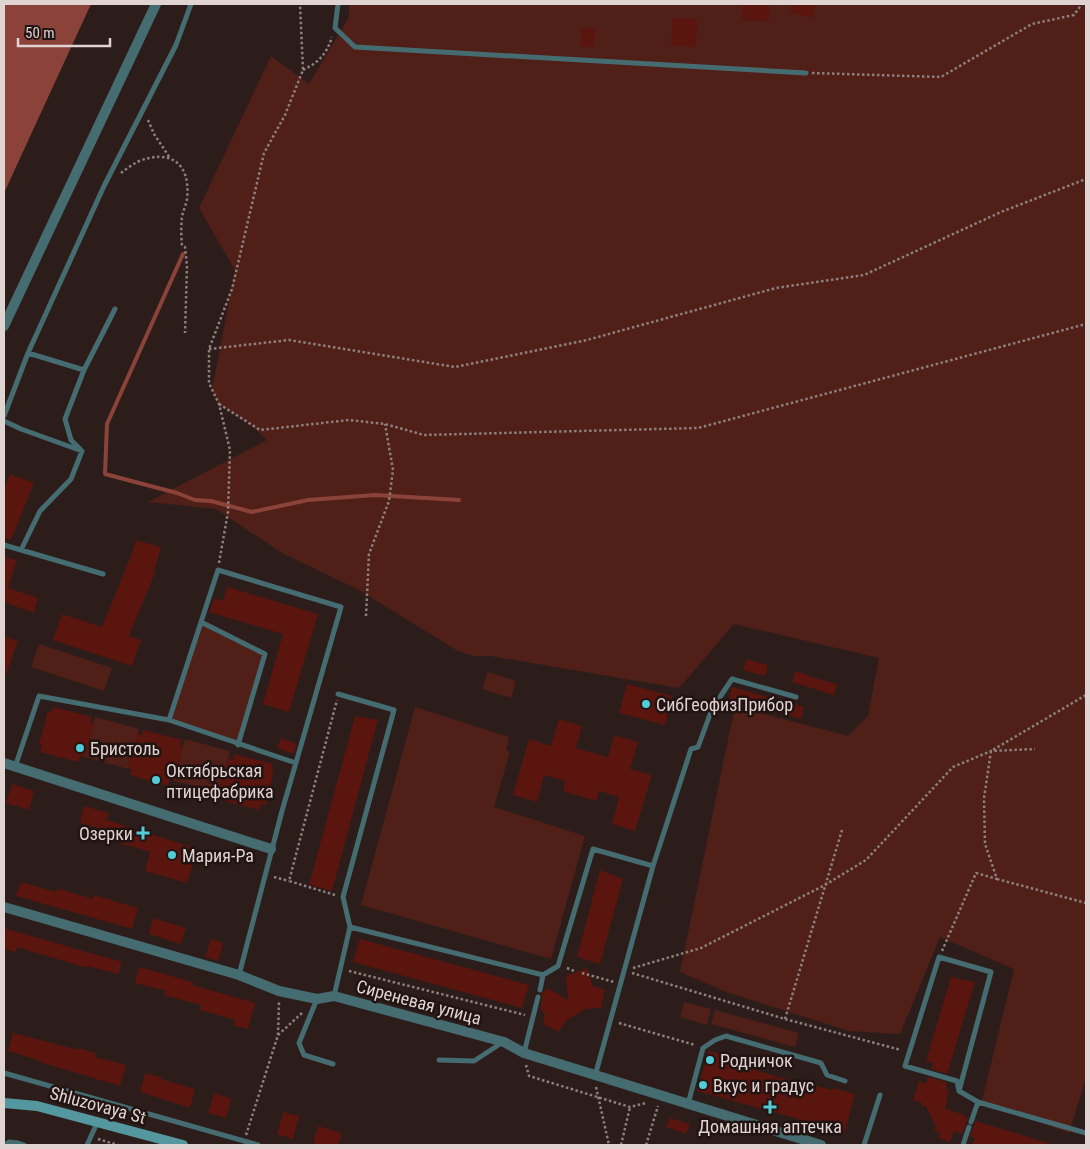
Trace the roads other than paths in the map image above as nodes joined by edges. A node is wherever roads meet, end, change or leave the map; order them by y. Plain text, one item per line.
1 (156, 4) edge
2 (191, 4) edge
3 (338, 4) edge
4 (806, 73) road end
5 (115, 310) dead end
6 (4, 326) edge
7 (28, 354) junction
8 (84, 370) junction
9 (4, 416) edge
10 (4, 421) edge
11 (82, 451) junction
12 (4, 545) edge
13 (21, 550) junction
14 (103, 574) dead end
15 (201, 622) junction
16 (338, 694) road end
17 (796, 697) dead end
18 (169, 720) junction
19 (238, 745) junction
20 (296, 763) junction
21 (4, 764) edge
22 (14, 767) junction
23 (271, 849) junction
24 (653, 866) junction
25 (4, 907) edge
26 (350, 927) junction
27 (543, 975) junction
28 (239, 976) junction
29 (540, 990) dead end
30 (334, 996) junction
31 (538, 997) dead end
32 (317, 999) junction
33 (504, 1042) junction
34 (524, 1053) junction
35 (439, 1060) dead end
36 (333, 1064) dead end
37 (4, 1073) edge
38 (594, 1076) junction
39 (845, 1081) dead end
40 (959, 1091) junction
41 (880, 1095) dead end
42 (978, 1102) junction
43 (4, 1103) edge
44 (688, 1104) junction
45 (98, 1121) junction
46 (1086, 1133) edge
47 (5, 1145) edge
48 (24, 1145) edge
49 (87, 1145) edge
50 (183, 1145) edge
51 (258, 1145) edge
52 (821, 1145) edge
53 (864, 1145) edge
54 (963, 1145) edge

1 - 6 street
2 - 7 lane
3 - 4 lane
5 - 8 lane
7 - 8 lane
7 - 9 lane
8 - 11 lane
10 - 11 lane
11 - 13 lane
12 - 13 lane
13 - 14 lane
15 - 18 lane
15 - 19 lane
15 - 20 lane
16 - 26 lane
17 - 24 lane
18 - 19 lane
18 - 22 lane
19 - 20 lane
20 - 23 lane
21 - 22 street
22 - 23 street
23 - 28 lane
24 - 27 lane
24 - 38 lane
25 - 28 street, Сиреневая улица
26 - 27 lane
26 - 30 lane
27 - 29 lane
28 - 32 street, Сиреневая улица
30 - 32 street, Сиреневая улица
30 - 33 street, Сиреневая улица
31 - 34 lane
32 - 36 lane
33 - 34 street, Сиреневая улица
33 - 35 lane
34 - 38 street, Сиреневая улица
37 - 51 lane
38 - 44 street, Сиреневая улица
39 - 44 lane
40 - 40 lane
40 - 42 lane
41 - 53 lane
42 - 46 lane
42 - 54 lane
43 - 45 main road, Shluzovaya St
44 - 52 street, Сиреневая улица
45 - 49 lane
45 - 50 main road, Shluzovaya St
47 - 48 lane

